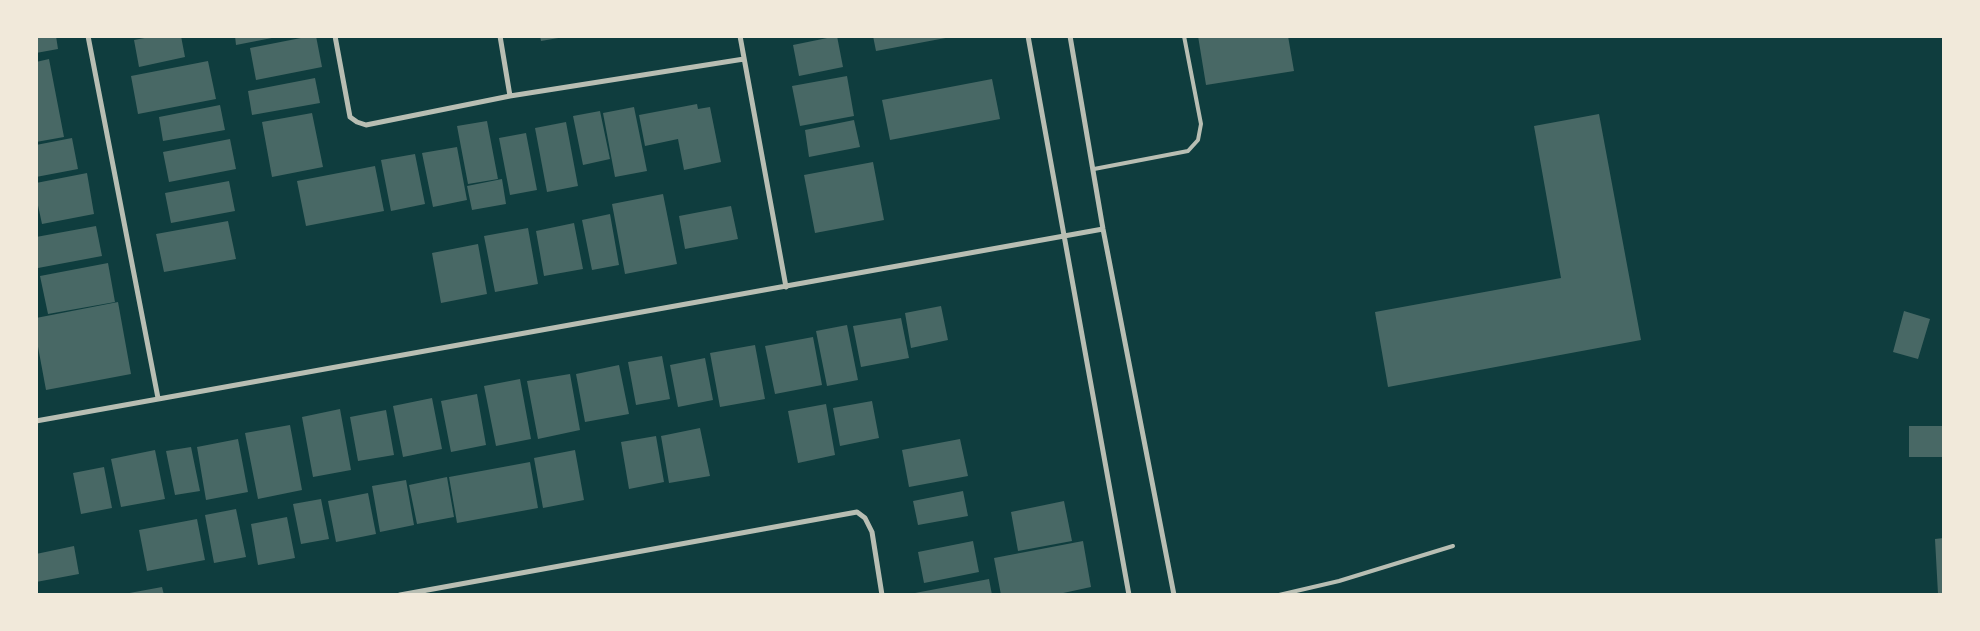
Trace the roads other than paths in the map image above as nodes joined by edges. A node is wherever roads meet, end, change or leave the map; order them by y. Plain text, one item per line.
1 (88, 36) edge
2 (335, 36) edge
3 (500, 36) edge
4 (740, 36) edge
5 (1028, 36) edge
6 (1070, 36) edge
7 (1184, 36) edge
8 (744, 59) junction
9 (510, 96) junction
10 (1094, 168) junction
11 (1103, 230) junction
12 (1062, 236) junction
13 (786, 287) junction
14 (158, 398) junction
15 (36, 421) edge
16 (1453, 546) dead end
17 (400, 595) edge
18 (882, 595) edge
19 (1128, 595) edge
20 (1174, 595) edge
21 (1279, 595) edge

1 - 14 street
2 - 9 street
3 - 9 street
4 - 8 street
5 - 12 street
6 - 10 street
7 - 10 lane
8 - 9 street
8 - 13 street
10 - 11 street
11 - 12 street
11 - 20 street
12 - 13 street
12 - 19 street
13 - 14 street
14 - 15 street
16 - 21 lane
17 - 18 street

